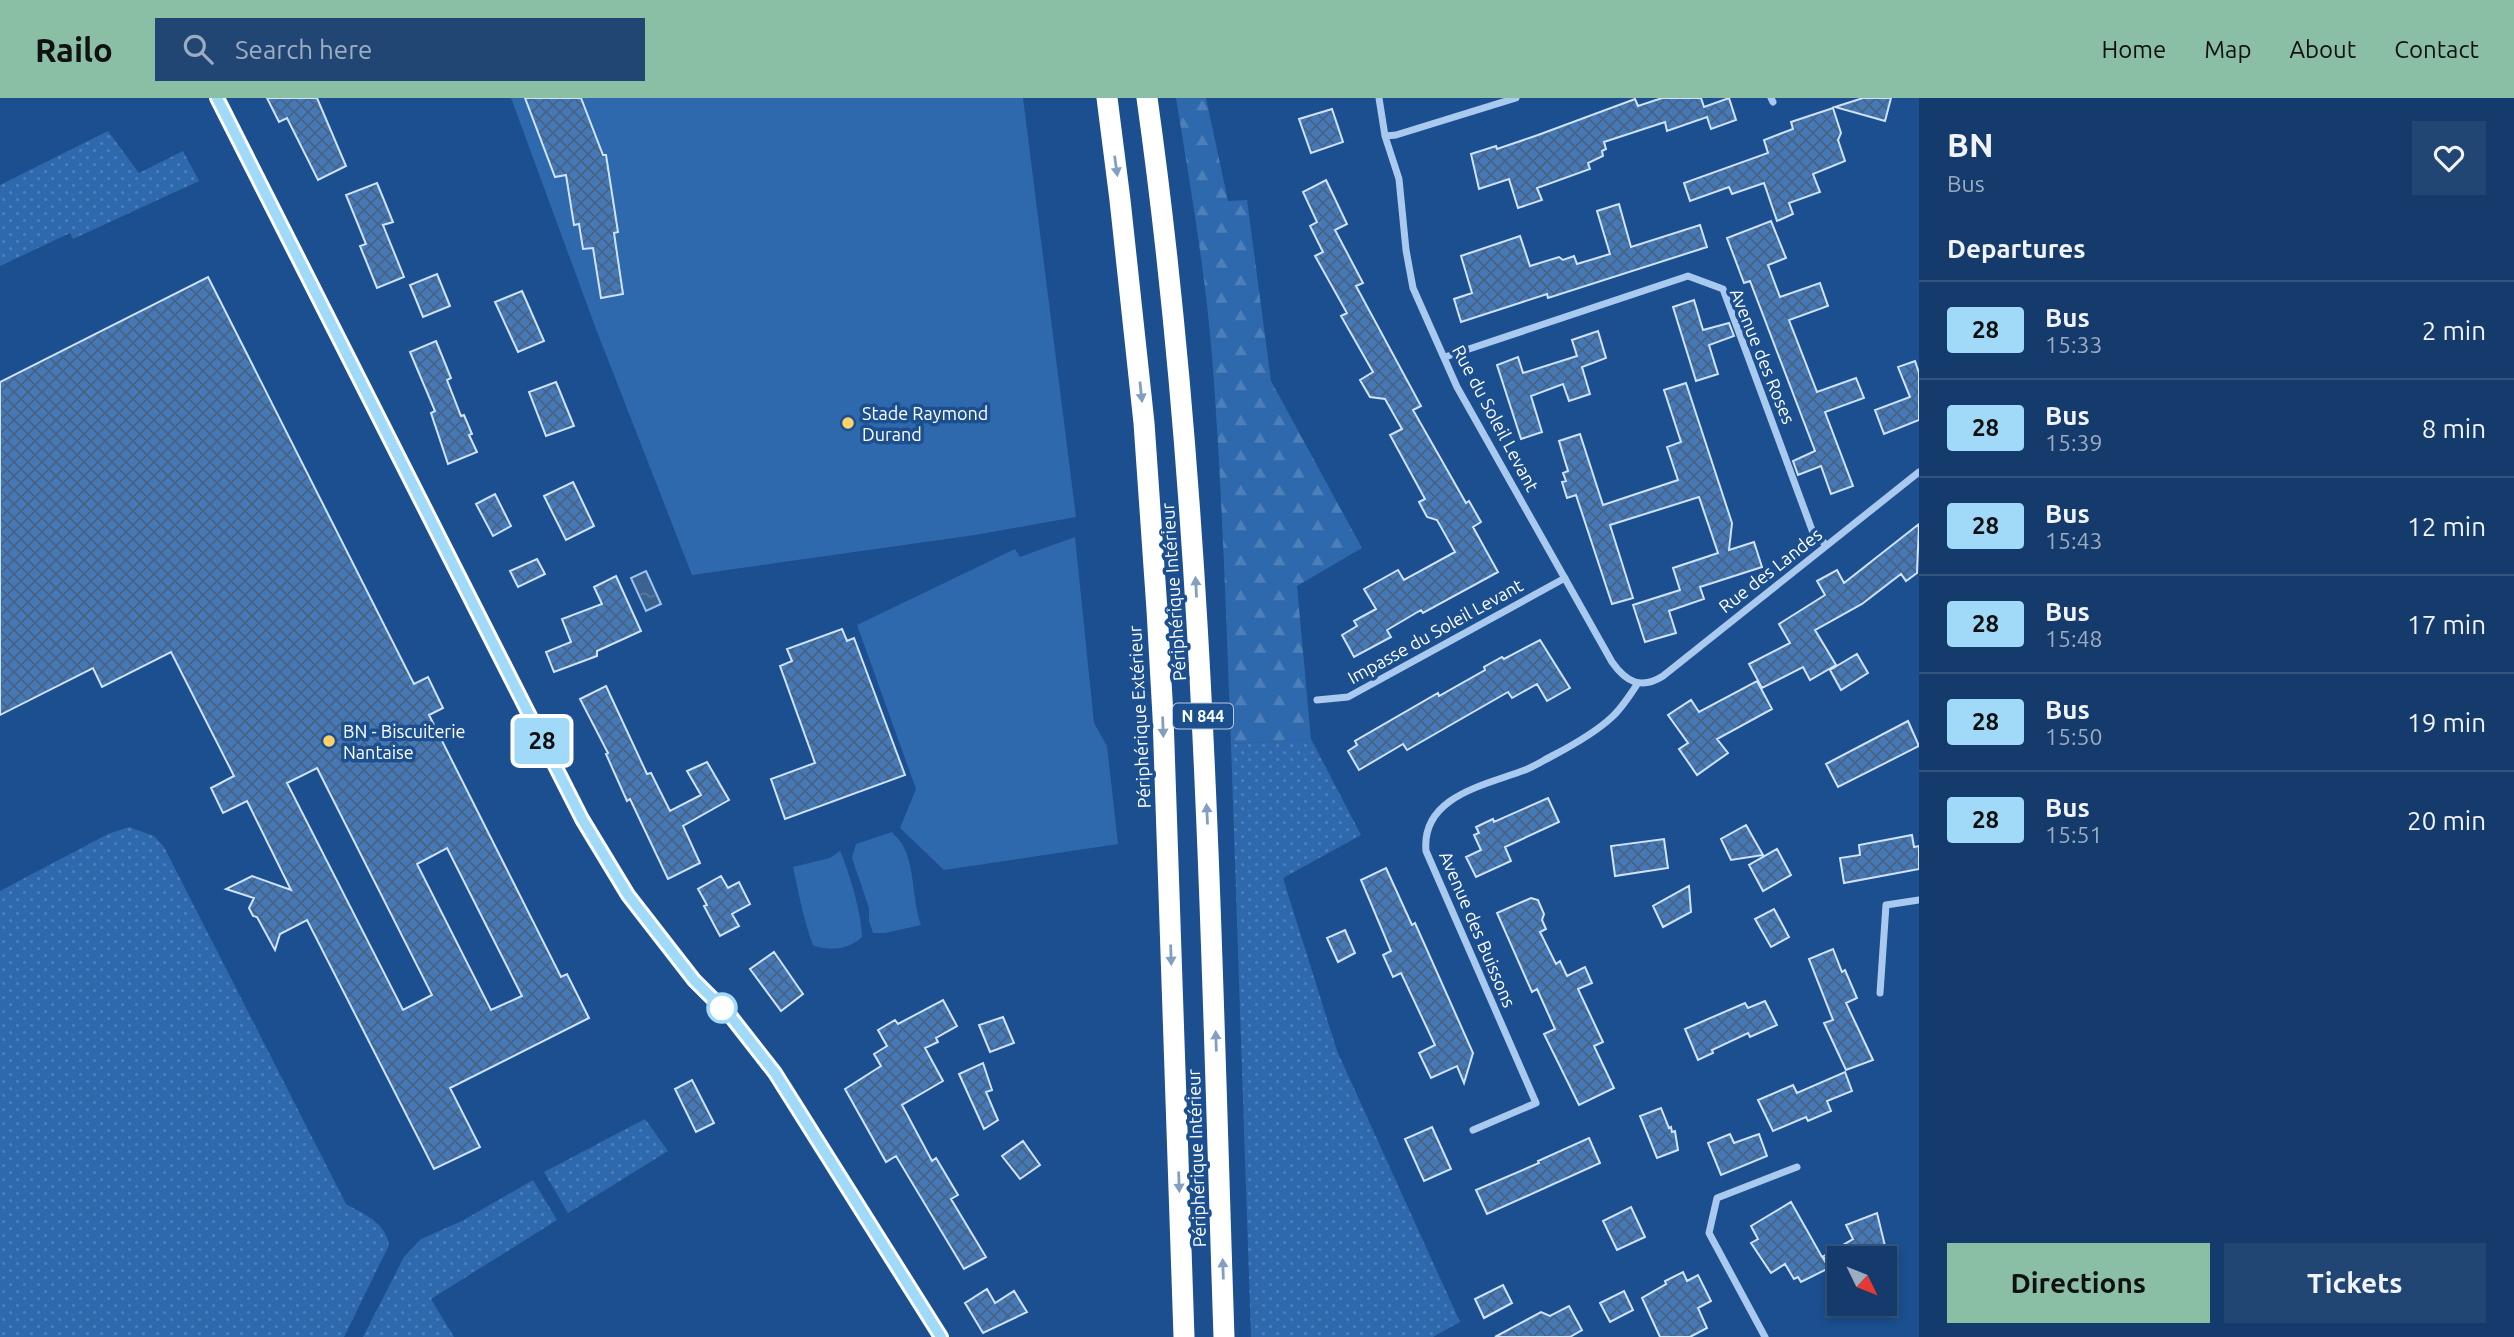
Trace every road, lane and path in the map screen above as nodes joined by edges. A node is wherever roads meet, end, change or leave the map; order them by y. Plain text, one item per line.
1 (217, 98) edge
2 (1107, 98) edge
3 (1147, 98) edge
4 (1379, 98) edge
5 (1516, 98) edge
6 (1385, 136) junction
7 (1445, 357) junction
8 (1919, 472) edge
9 (1826, 545) junction
10 (1565, 578) junction
11 (1638, 684) junction
12 (1317, 699) dead end
13 (1919, 900) edge
14 (1880, 993) dead end
15 (1473, 1130) dead end
16 (1797, 1167) dead end
17 (941, 1337) edge
18 (1184, 1337) edge
19 (1224, 1337) edge
20 (1765, 1337) edge

1 - 17 street
2 -> 18 highway, Périphérique Extérieur / N 844
19 -> 3 highway, Périphérique Intérieur / N 844
4 - 6 street, Rue du Soleil Levant
5 - 6 street
6 - 7 street, Rue du Soleil Levant
7 - 9 street, Avenue des Roses
7 - 10 street, Rue du Soleil Levant
8 - 9 street, Rue des Landes
9 - 11 street, Rue des Landes
10 - 11 street, Rue du Soleil Levant
10 - 12 street, Impasse du Soleil Levant
11 - 15 street, Avenue des Buissons
13 - 14 street
16 - 20 street

